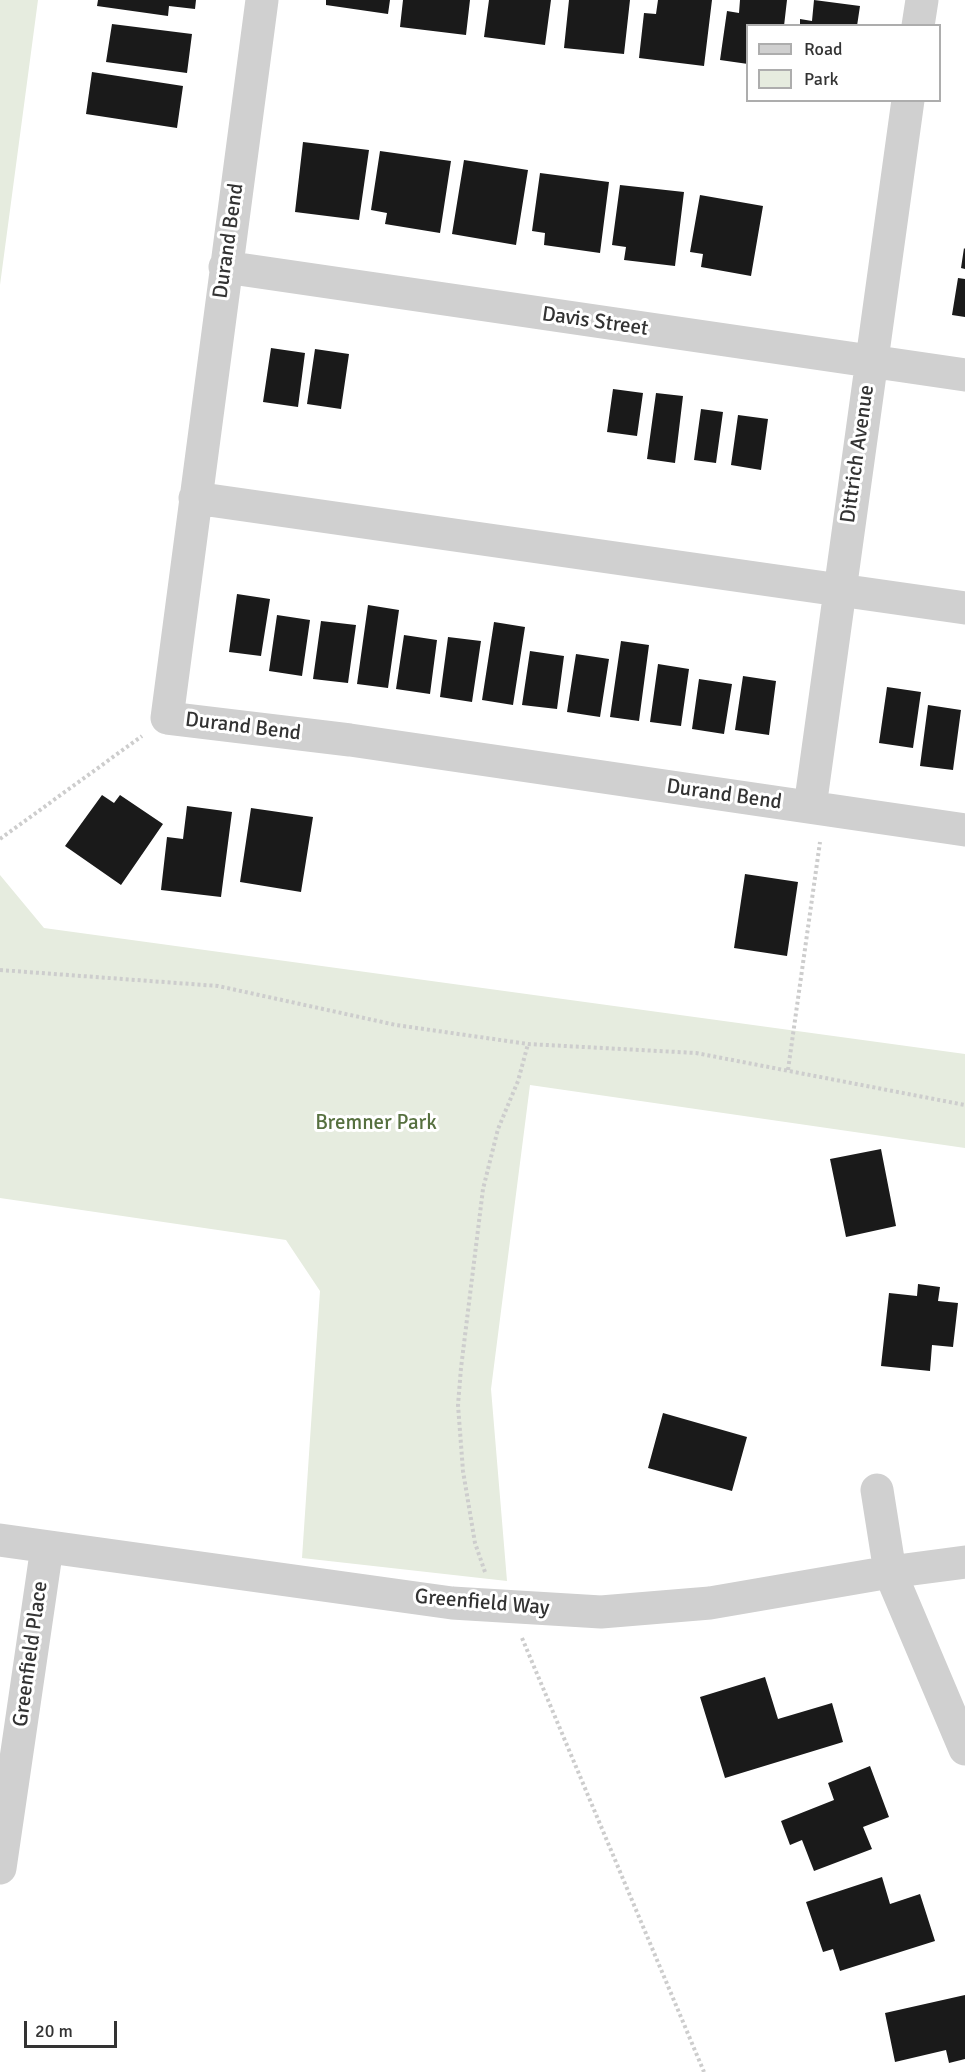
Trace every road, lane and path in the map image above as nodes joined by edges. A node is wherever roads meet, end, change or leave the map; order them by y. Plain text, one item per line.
1 (262, 0) edge
2 (922, 0) edge
3 (918, 24) edge
4 (908, 102) edge
5 (225, 267) junction
6 (871, 363) junction
7 (965, 375) edge
8 (195, 498) junction
9 (838, 591) junction
10 (965, 608) edge
11 (167, 718) junction
12 (810, 807) junction
13 (965, 830) edge
14 (0, 839) edge
15 (0, 970) edge
16 (528, 1044) junction
17 (788, 1070) junction
18 (965, 1105) edge
19 (877, 1490) dead end
20 (0, 1540) edge
21 (47, 1547) junction
22 (965, 1562) edge
23 (890, 1572) junction
24 (501, 1605) junction
25 (965, 1749) edge
26 (0, 1868) edge
27 (704, 2072) edge

1 - 5 street, Durand Bend
2 - 3 street
4 - 6 street, Dittrich Avenue
5 - 6 street, Davis Street
5 - 8 street, Durand Bend
6 - 7 street, Davis Street
6 - 9 street, Dittrich Avenue
8 - 9 street
8 - 11 street, Durand Bend
9 - 10 street
9 - 12 street, Dittrich Avenue
11 - 12 street, Durand Bend
11 - 14 path
12 - 13 street, Durand Bend
12 - 17 path
15 - 16 path
16 - 17 path
16 - 24 path
17 - 18 path
19 - 23 street
20 - 21 street, Greenfield Way
21 - 24 street, Greenfield Way
21 - 26 street, Greenfield Place
22 - 23 street, Greenfield Way
23 - 24 street, Greenfield Way
23 - 25 street
24 - 27 path

